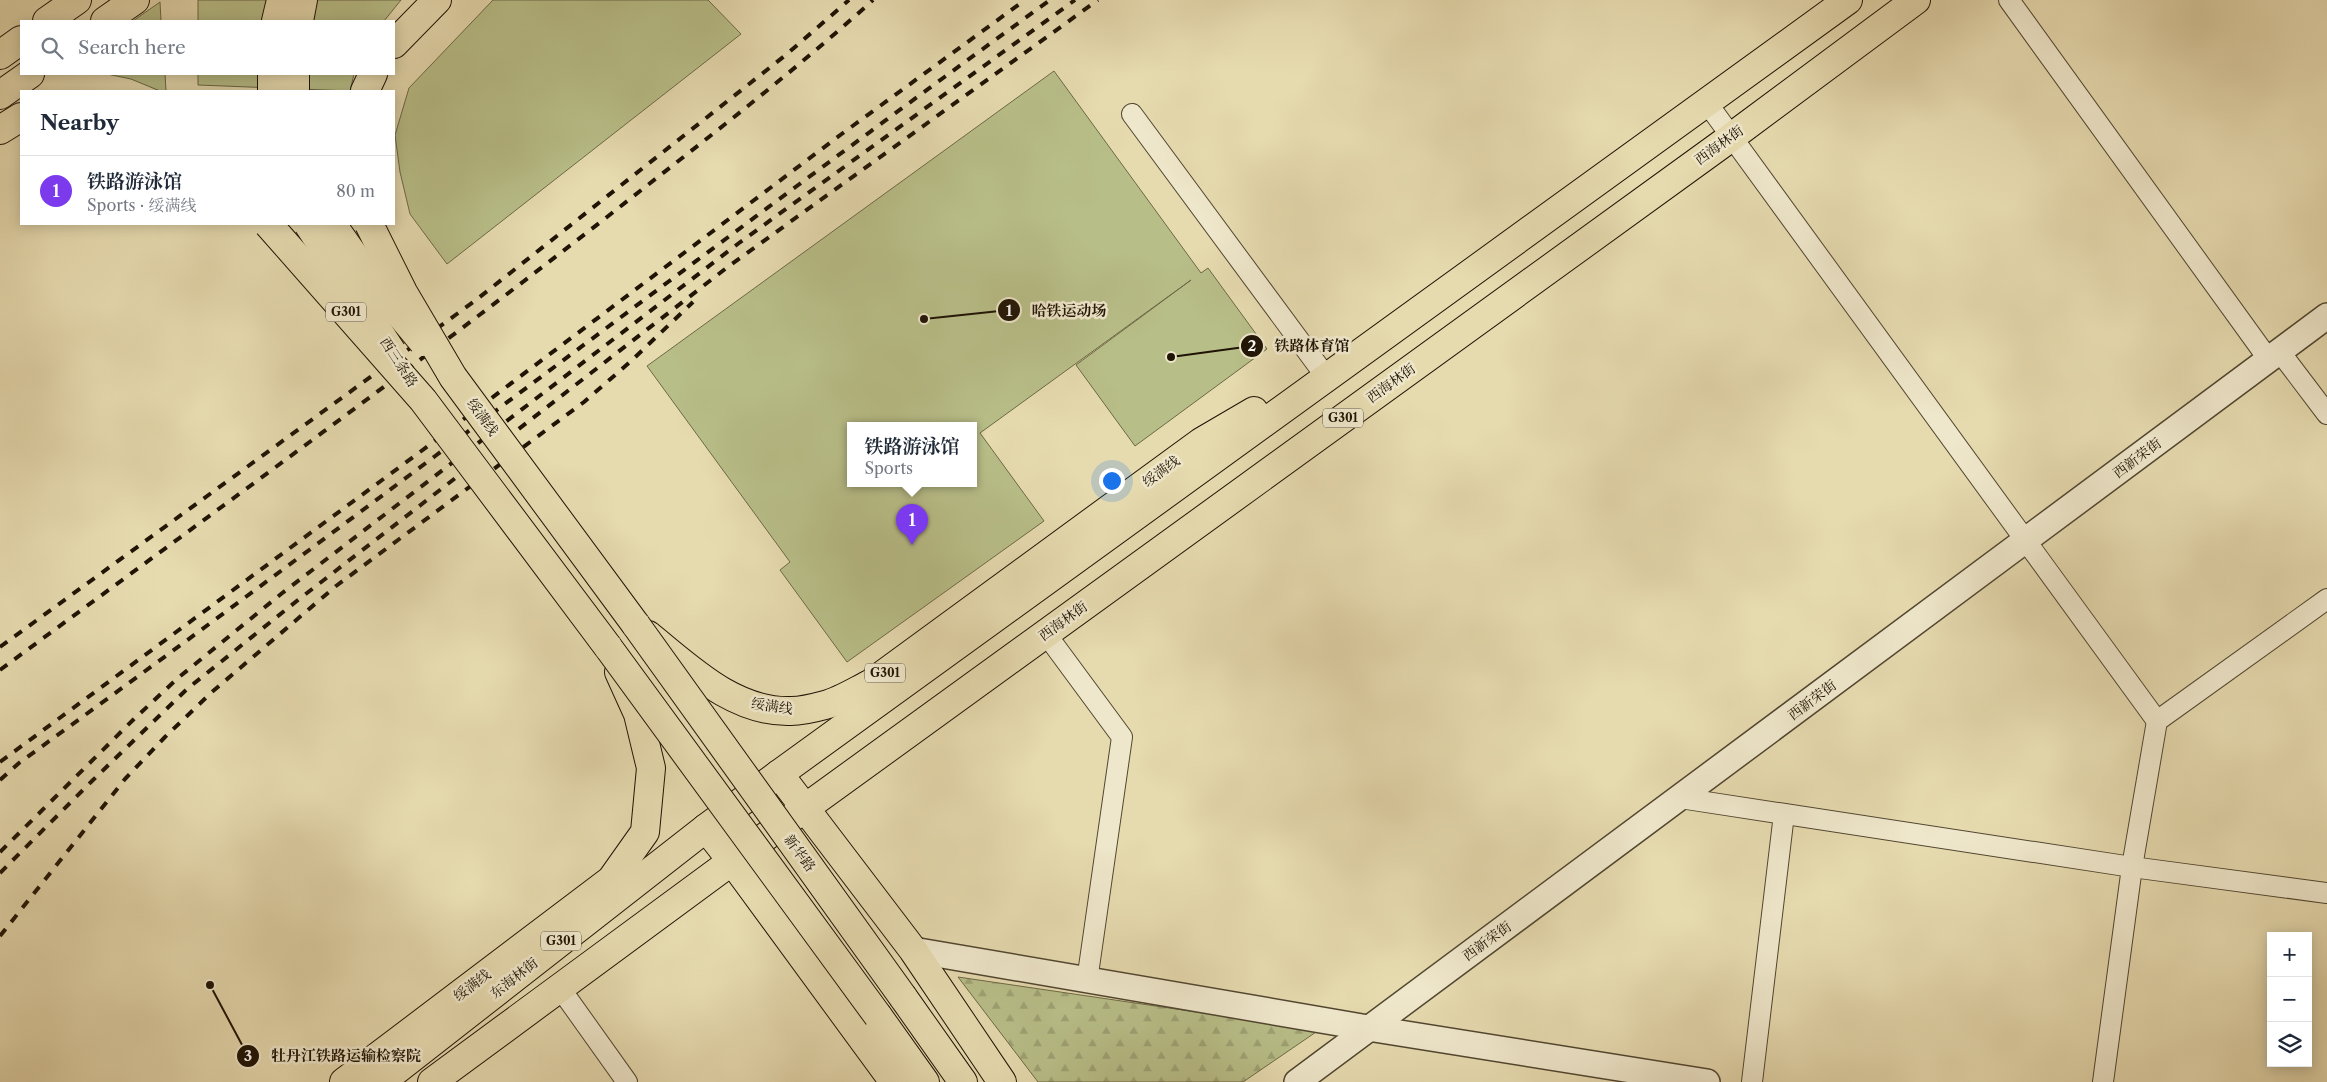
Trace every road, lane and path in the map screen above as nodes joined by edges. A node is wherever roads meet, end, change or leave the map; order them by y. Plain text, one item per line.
1 (77, 0) edge
2 (135, 0) edge
3 (281, 0) edge
4 (303, 0) edge
5 (437, 0) edge
6 (1848, 0) edge
7 (1916, 0) edge
8 (2009, 0) edge
9 (48, 20) edge
10 (106, 20) edge
11 (276, 20) edge
12 (299, 20) edge
13 (20, 41) edge
14 (395, 43) edge
15 (0, 55) edge
16 (29, 75) edge
17 (272, 75) edge
18 (295, 75) edge
19 (373, 75) edge
20 (272, 90) edge
21 (295, 90) edge
22 (365, 90) edge
23 (0, 95) edge
24 (1707, 103) junction
25 (1132, 114) dead end
26 (20, 118) edge
27 (0, 130) edge
28 (1731, 137) junction
29 (269, 225) edge
30 (309, 225) edge
31 (333, 225) edge
32 (370, 225) edge
33 (2327, 316) edge
34 (2274, 356) junction
35 (453, 377) junction
36 (1323, 381) junction
37 (423, 400) junction
38 (2327, 414) edge
39 (2026, 541) junction
40 (2327, 599) edge
41 (636, 626) junction
42 (1046, 634) junction
43 (608, 647) junction
44 (2157, 721) junction
45 (779, 774) junction
46 (1680, 798) junction
47 (805, 808) junction
48 (1784, 814) junction
49 (706, 828) junction
50 (732, 861) junction
51 (2132, 867) junction
52 (2327, 893) edge
53 (913, 950) junction
54 (1086, 980) junction
55 (560, 988) junction
56 (1368, 1028) junction
57 (344, 1082) edge
58 (381, 1082) edge
59 (432, 1082) edge
60 (626, 1082) edge
61 (894, 1082) edge
62 (925, 1082) edge
63 (962, 1082) edge
64 (1002, 1082) edge
65 (1297, 1082) edge
66 (1707, 1082) edge
67 (1752, 1082) edge
68 (2103, 1082) edge

1 - 9 main road
2 - 10 main road
3 - 11 main road
4 - 12 main road
5 - 14 main road
6 - 24 main road, G301
7 - 28 main road, 西海林街 / G301
8 - 34 street
13 - 15 main road
16 - 23 main road
17 - 20 main road
18 - 21 main road
19 - 22 main road
24 - 28 street
24 - 36 main road, G301
25 - 36 street
26 - 27 main road
28 - 39 street
28 - 42 main road, 西海林街 / G301
29 - 37 main road, 绥满线 / G301, bridge
30 - 37 main road, 西三条路, bridge
31 - 35 main road, 西三条路, bridge
32 - 35 main road, 绥满线 / G301, bridge
33 - 34 street, 西新荣街
34 - 38 street
34 - 39 street, 西新荣街
35 - 41 main road, 绥满线 / G301, bridge
36 - 41 main road, 绥满线 / G301, bridge
36 - 45 main road, G301
37 - 43 main road, 绥满线 / G301, bridge
39 - 44 street
39 - 46 street, 西新荣街
40 - 44 street
41 - 63 main road, 新华路, bridge
42 - 47 main road, 西海林街 / G301
42 - 54 street
43 - 57 main road, 绥满线 / G301, bridge
43 - 62 main road, bridge
44 - 51 street
45 - 47 main road
45 - 49 main road, 东海林街 / G301
46 - 48 street
46 - 56 street, 西新荣街
47 - 50 main road, 西海林街 / G301
47 - 53 main road
48 - 51 street
48 - 67 street
49 - 50 main road
49 - 58 main road, 东海林街 / G301
50 - 55 main road, G301
50 - 61 main road
51 - 52 street
51 - 68 street
53 - 54 street
53 - 64 main road
54 - 56 street
55 - 59 main road, G301
55 - 60 street
56 - 65 street, 西新荣街
56 - 66 street

